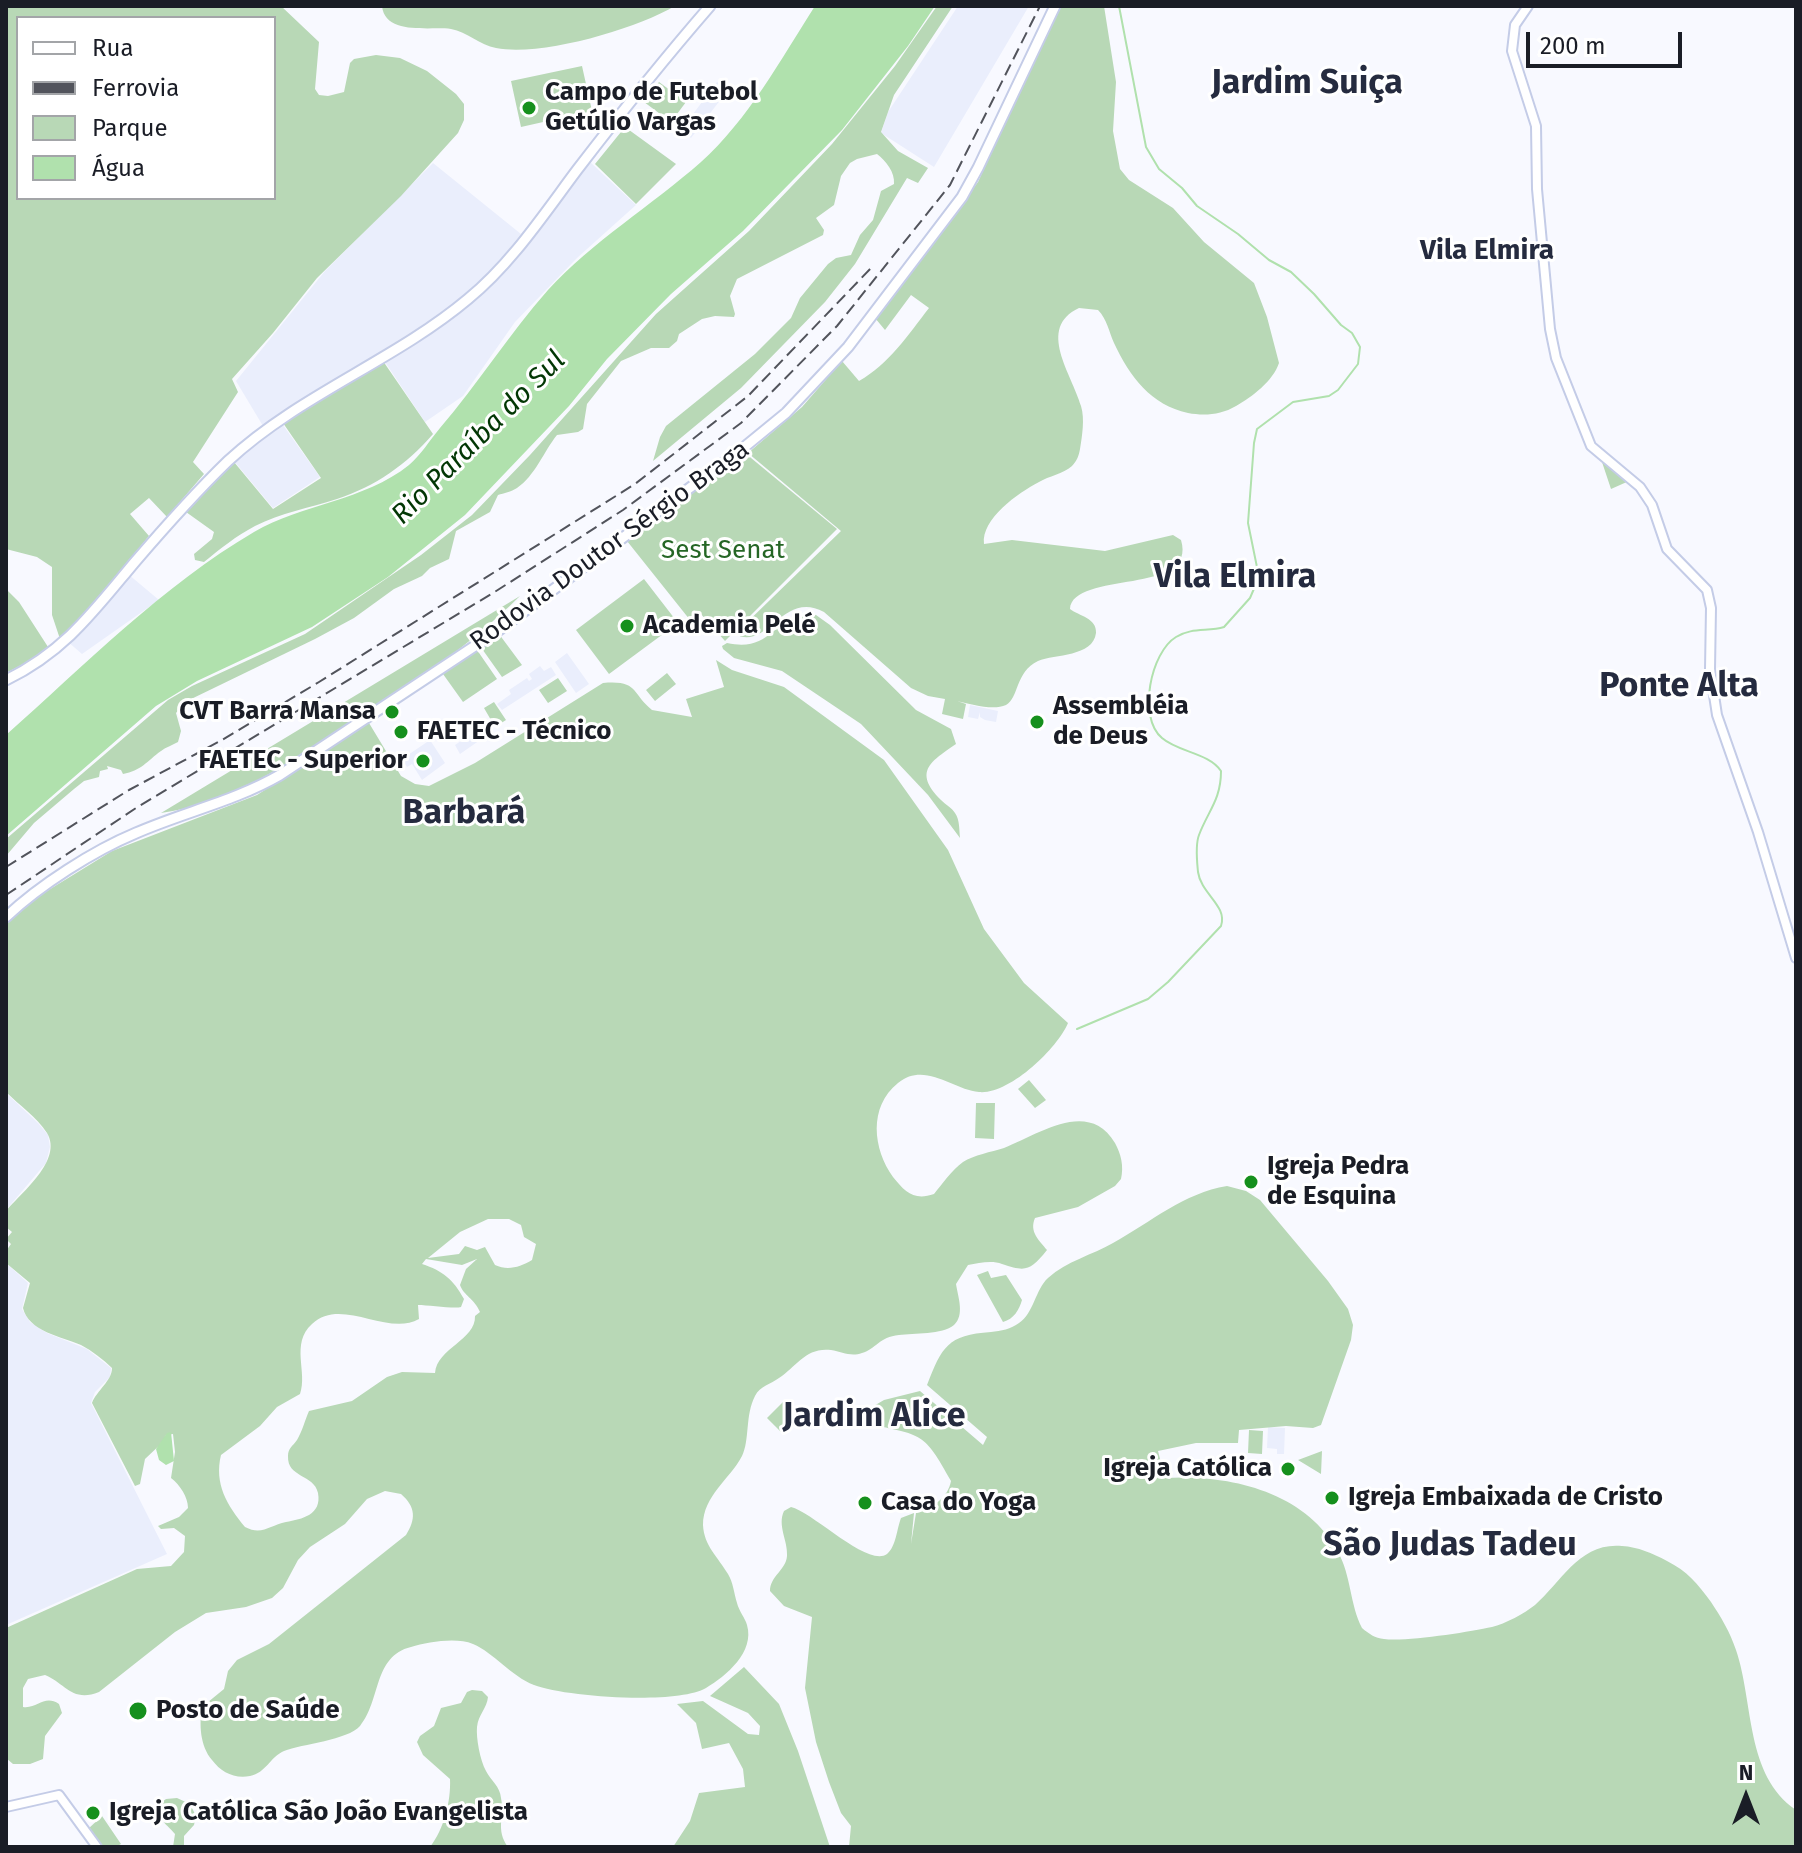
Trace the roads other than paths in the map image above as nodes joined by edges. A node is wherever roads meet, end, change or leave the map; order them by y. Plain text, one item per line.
1 (710, 6) edge
2 (1055, 6) edge
3 (1528, 6) edge
4 (6, 680) edge
5 (6, 917) edge
6 (1796, 958) edge
7 (6, 1807) edge
8 (97, 1847) edge

1 - 4 main road
2 - 5 main road, Rodovia Doutor Sérgio Braga
3 - 6 street
7 - 8 street

